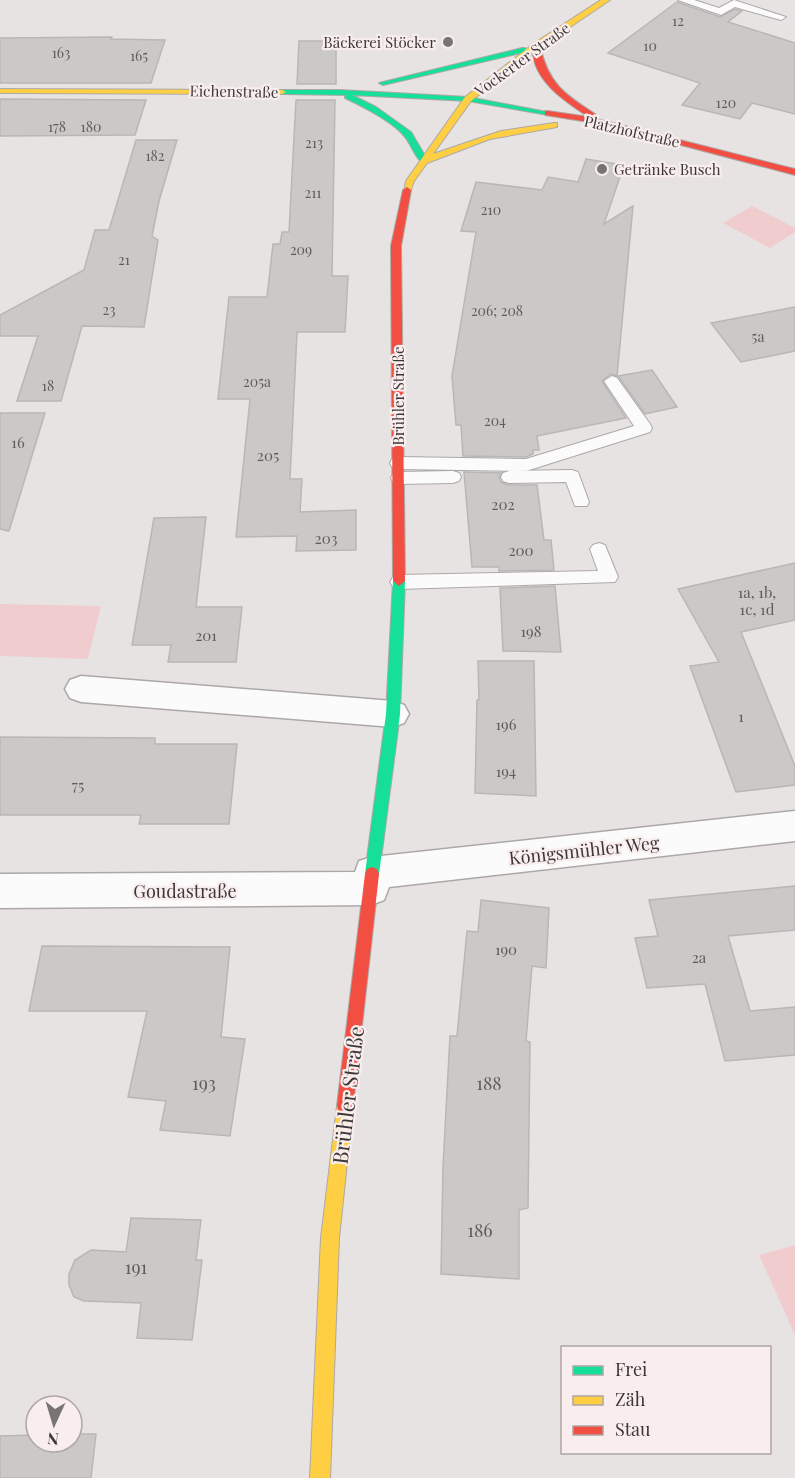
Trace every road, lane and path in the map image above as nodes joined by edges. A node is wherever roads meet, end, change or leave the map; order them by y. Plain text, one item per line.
1 (606, 0) edge
2 (683, 0) edge
3 (781, 17) dead end
4 (536, 46) junction
5 (0, 91) edge
6 (340, 92) junction
7 (468, 99) junction
8 (601, 122) junction
9 (424, 161) junction
10 (795, 172) edge
11 (612, 381) dead end
12 (398, 471) junction
13 (581, 502) dead end
14 (599, 549) dead end
15 (399, 582) junction
16 (81, 689) dead end
17 (393, 714) junction
18 (795, 826) edge
19 (371, 880) junction
20 (0, 891) edge
21 (320, 1478) edge

1 - 4 main road, Vockerter Straße
2 - 3 lane
4 - 6 main road
4 - 7 main road, Vockerter Straße
4 - 8 main road
5 - 6 main road, Eichenstraße
6 - 7 main road, Eichenstraße
6 - 9 main road
7 - 8 main road, Platzhofstraße
7 - 9 main road, Brühler Straße
8 - 9 main road
8 - 10 main road, Platzhofstraße
9 - 12 main road, Brühler Straße
11 - 12 lane
12 - 13 lane
12 - 15 main road, Brühler Straße
14 - 15 lane
15 - 17 main road, Brühler Straße
16 - 17 street
17 - 19 main road, Brühler Straße
18 - 19 street, Königsmühler Weg
19 - 20 street, Goudastraße
19 - 21 main road, Brühler Straße

